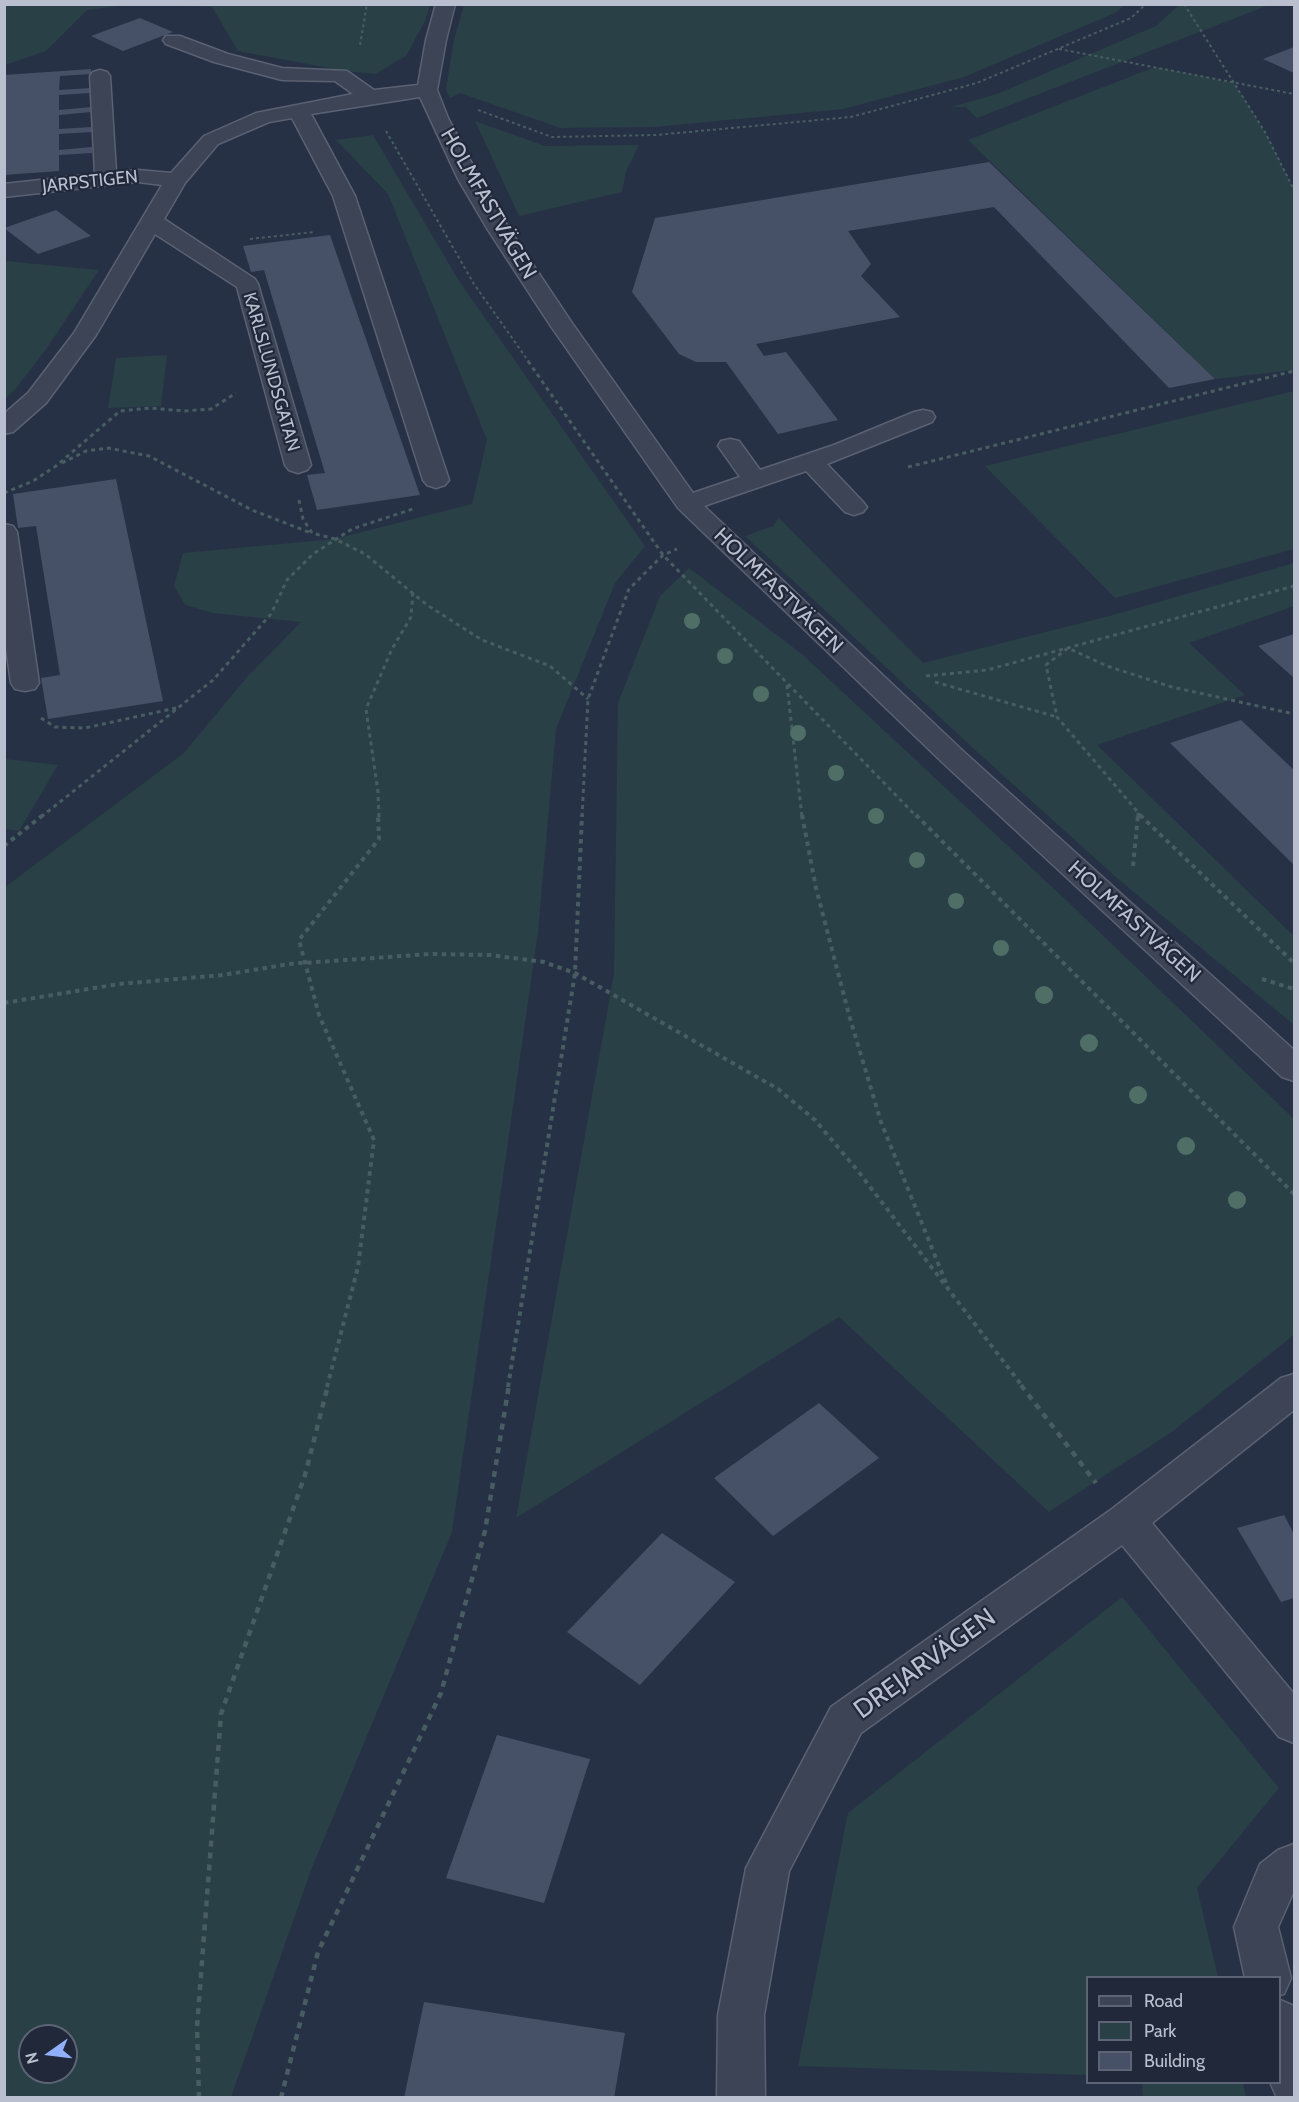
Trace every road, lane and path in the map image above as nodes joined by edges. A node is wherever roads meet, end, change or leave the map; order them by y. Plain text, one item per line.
1 (446, 4) edge
2 (1146, 4) edge
3 (1184, 4) edge
4 (173, 40) dead end
5 (1058, 49) junction
6 (99, 76) dead end
7 (1234, 83) junction
8 (427, 90) junction
9 (1294, 94) edge
10 (370, 97) junction
11 (298, 109) junction
12 (438, 118) junction
13 (106, 180) junction
14 (176, 180) junction
15 (1294, 190) edge
16 (4, 191) edge
17 (151, 221) junction
18 (354, 227) junction
19 (230, 274) junction
20 (1294, 371) edge
21 (275, 383) junction
22 (923, 417) dead end
23 (4, 428) edge
24 (730, 446) dead end
25 (809, 460) junction
26 (298, 465) joint
27 (56, 466) junction
28 (436, 480) joint
29 (755, 480) junction
30 (833, 485) junction
31 (4, 493) edge
32 (687, 502) junction
33 (854, 507) dead end
34 (714, 531) junction
35 (4, 532) edge
36 (312, 533) junction
37 (335, 539) junction
38 (663, 555) junction
39 (1294, 586) edge
40 (413, 591) junction
41 (1068, 648) junction
42 (25, 683) joint
43 (787, 685) junction
44 (588, 699) junction
45 (176, 708) junction
46 (1294, 714) edge
47 (1057, 717) junction
48 (4, 846) edge
49 (305, 963) junction
50 (1294, 963) edge
51 (574, 973) junction
52 (4, 1003) edge
53 (1294, 1069) edge
54 (1294, 1193) edge
55 (951, 1294) junction
56 (1294, 1389) edge
57 (1126, 1521) junction
58 (1294, 1724) edge
59 (1294, 1865) edge
60 (1268, 1976) edge
61 (1281, 2027) edge
62 (1294, 2083) edge
63 (198, 2097) edge
64 (281, 2097) edge
65 (741, 2097) edge

1 - 8 street
2 - 5 path
3 - 7 path
4 - 10 street
5 - 7 path
5 - 12 path
6 - 13 street
7 - 9 path
7 - 15 path
8 - 10 street
8 - 12 street, HOLMFASTVÄGEN
10 - 11 street
11 - 14 street
11 - 18 street
12 - 32 street, HOLMFASTVÄGEN
13 - 14 street, JARPSTIGEN
13 - 16 street, JARPSTIGEN
14 - 17 street
17 - 19 street, KARLSLUNDSGATAN
17 - 23 street
18 - 19 path
18 - 28 street
19 - 21 street, KARLSLUNDSGATAN
20 - 30 path
21 - 26 street, KARLSLUNDSGATAN
21 - 27 path
22 - 25 street
24 - 29 street
25 - 29 street
25 - 30 street
26 - 36 path
27 - 31 path
27 - 36 path
28 - 37 path
29 - 32 street
30 - 33 street
32 - 34 street, HOLMFASTVÄGEN
34 - 38 path
34 - 53 street, HOLMFASTVÄGEN
35 - 42 street
36 - 37 path
37 - 40 path
37 - 45 path
38 - 43 path
38 - 44 path
39 - 41 path
40 - 44 path
40 - 49 path
41 - 46 path
41 - 47 path
41 - 47 path
42 - 45 path
43 - 54 path
43 - 55 path
44 - 51 path
45 - 48 path
47 - 50 path
49 - 51 path
49 - 52 path
49 - 63 path
51 - 55 path
51 - 64 path
55 - 57 path
56 - 57 street, DREJARVÄGEN
57 - 58 street
57 - 65 street, DREJARVÄGEN
59 - 60 street
61 - 62 street

